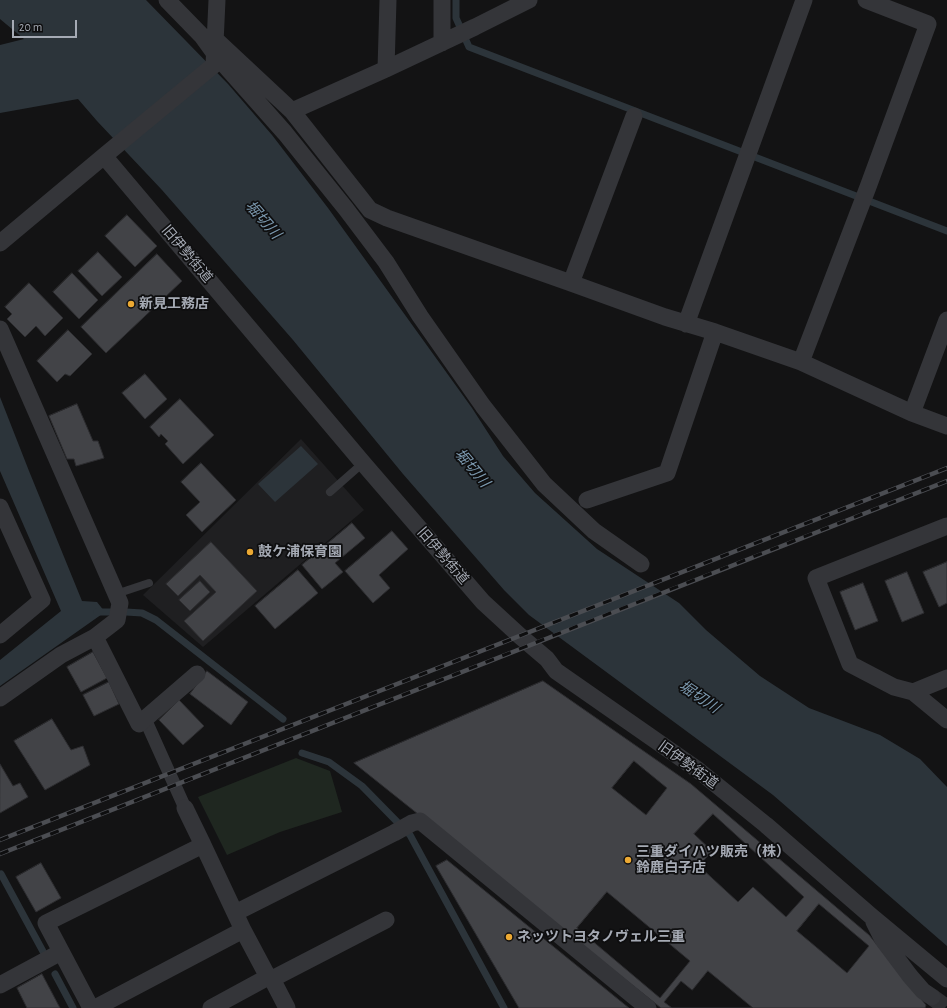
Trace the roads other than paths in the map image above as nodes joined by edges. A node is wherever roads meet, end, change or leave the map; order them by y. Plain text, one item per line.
1 (167, 0) edge
2 (217, 0) edge
3 (388, 0) edge
4 (442, 0) edge
5 (529, 0) edge
6 (804, 0) edge
7 (866, 0) edge
8 (446, 41) junction
9 (215, 53) junction
10 (386, 69) junction
11 (292, 110) junction
12 (634, 116) dead end
13 (104, 156) junction
14 (0, 243) edge
15 (570, 283) junction
16 (947, 320) edge
17 (686, 324) junction
18 (0, 329) edge
19 (715, 332) junction
20 (801, 362) junction
21 (912, 413) junction
22 (947, 426) edge
23 (363, 463) junction
24 (330, 492) dead end
25 (587, 500) dead end
26 (0, 507) edge
27 (947, 526) edge
28 (641, 564) dead end
29 (149, 583) dead end
30 (118, 598) junction
31 (0, 635) edge
32 (95, 637) junction
33 (197, 674) dead end
34 (947, 678) edge
35 (913, 692) junction
36 (0, 698) edge
37 (145, 719) junction
38 (947, 720) edge
39 (185, 808) joint
40 (203, 845) junction
41 (235, 913) junction
42 (871, 916) junction
43 (386, 920) dead end
44 (243, 930) junction
45 (61, 952) junction
46 (270, 978) junction
47 (947, 979) edge
48 (0, 985) edge
49 (932, 997) tunnel mouth
50 (91, 1008) edge
51 (95, 1008) edge
52 (211, 1008) edge
53 (287, 1008) edge
54 (648, 1008) edge

1 - 9 street
2 - 9 street
3 - 10 street
4 - 8 street
5 - 8 street
6 - 17 street
7 - 20 street
8 - 10 street
9 - 11 street
9 - 13 street
9 - 28 street
10 - 11 street
11 - 15 street
12 - 15 street
13 - 14 street
13 - 23 street, 旧伊勢街道
15 - 17 street
16 - 21 street
17 - 19 street
18 - 30 street
19 - 20 street
19 - 25 street
20 - 21 street
21 - 22 street
23 - 24 lane
23 - 42 street, 旧伊勢街道
26 - 31 street
27 - 35 street
29 - 30 lane
30 - 32 street
32 - 36 street
32 - 37 street
33 - 37 street
34 - 35 street
35 - 38 street
37 - 39 street
39 - 40 street
40 - 41 street
40 - 45 street
41 - 44 street
41 - 54 street
42 - 47 street, 旧伊勢街道
42 - 49 street
43 - 46 street
44 - 46 street
44 - 51 street
45 - 48 street
45 - 50 street
46 - 52 street
46 - 53 street

